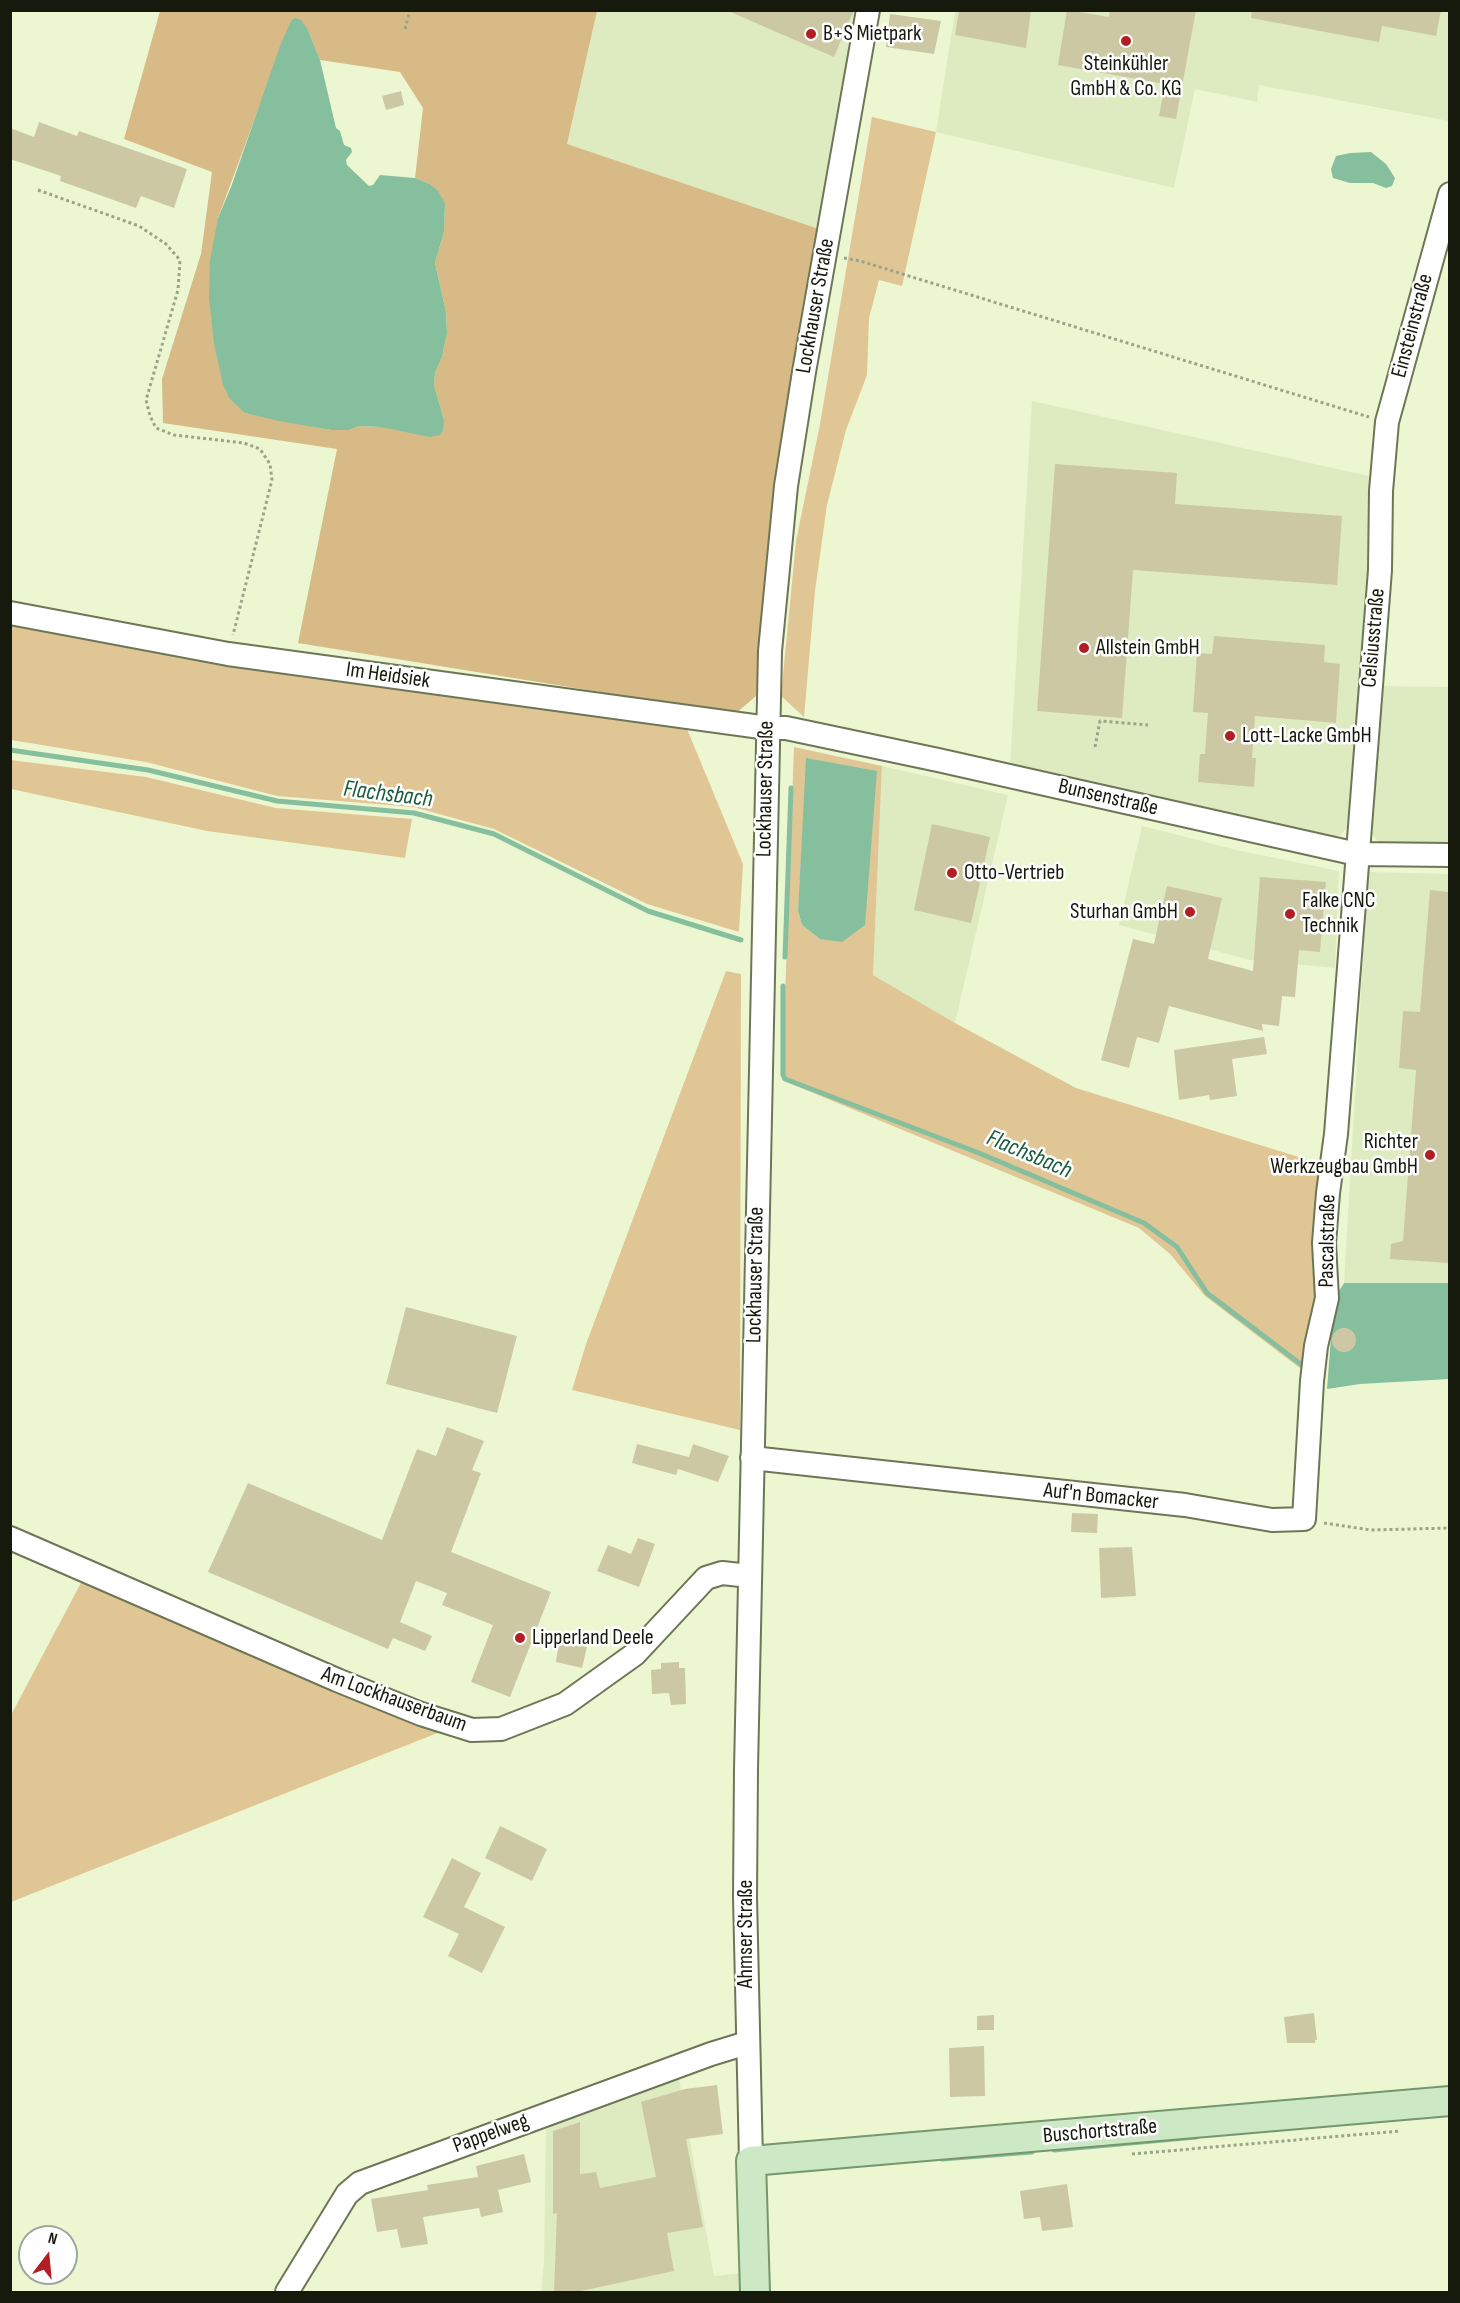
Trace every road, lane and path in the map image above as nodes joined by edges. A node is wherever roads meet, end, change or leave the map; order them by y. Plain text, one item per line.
1 (410, 10) edge
2 (868, 10) edge
3 (405, 29) dead end
4 (38, 190) dead end
5 (1449, 195) edge
6 (860, 261) dead end
7 (1387, 422) junction
8 (10, 613) edge
9 (228, 654) junction
10 (1148, 725) dead end
11 (768, 729) junction
12 (1095, 747) dead end
13 (1357, 854) junction
14 (1449, 855) edge
15 (752, 1458) junction
16 (1305, 1520) junction
17 (1449, 1528) edge
18 (10, 1538) edge
19 (750, 1575) junction
20 (747, 2043) junction
21 (1449, 2100) edge
22 (751, 2161) junction
23 (287, 2292) edge
24 (755, 2292) edge

1 - 3 path
2 - 11 street, Lockhauser Straße
4 - 9 path
5 - 7 street, Einsteinstraße
6 - 7 path
7 - 13 street, Celsiusstraße
8 - 9 street, Im Heidsiek
9 - 11 street, Im Heidsiek
10 - 12 path
11 - 13 street, Bunsenstraße
11 - 15 street, Lockhauser Straße
13 - 14 street, Bunsenstraße
13 - 16 street, Pascalstraße
15 - 16 street, Auf'n Bomacker
15 - 19 street, Lockhauser Straße
16 - 17 path
18 - 19 street, Am Lockhauserbaum
19 - 20 street, Ahmser Straße
20 - 22 street, Ahmser Straße
20 - 23 street, Pappelweg
21 - 22 main road, Buschortstraße
22 - 24 main road, Ahmser Straße

